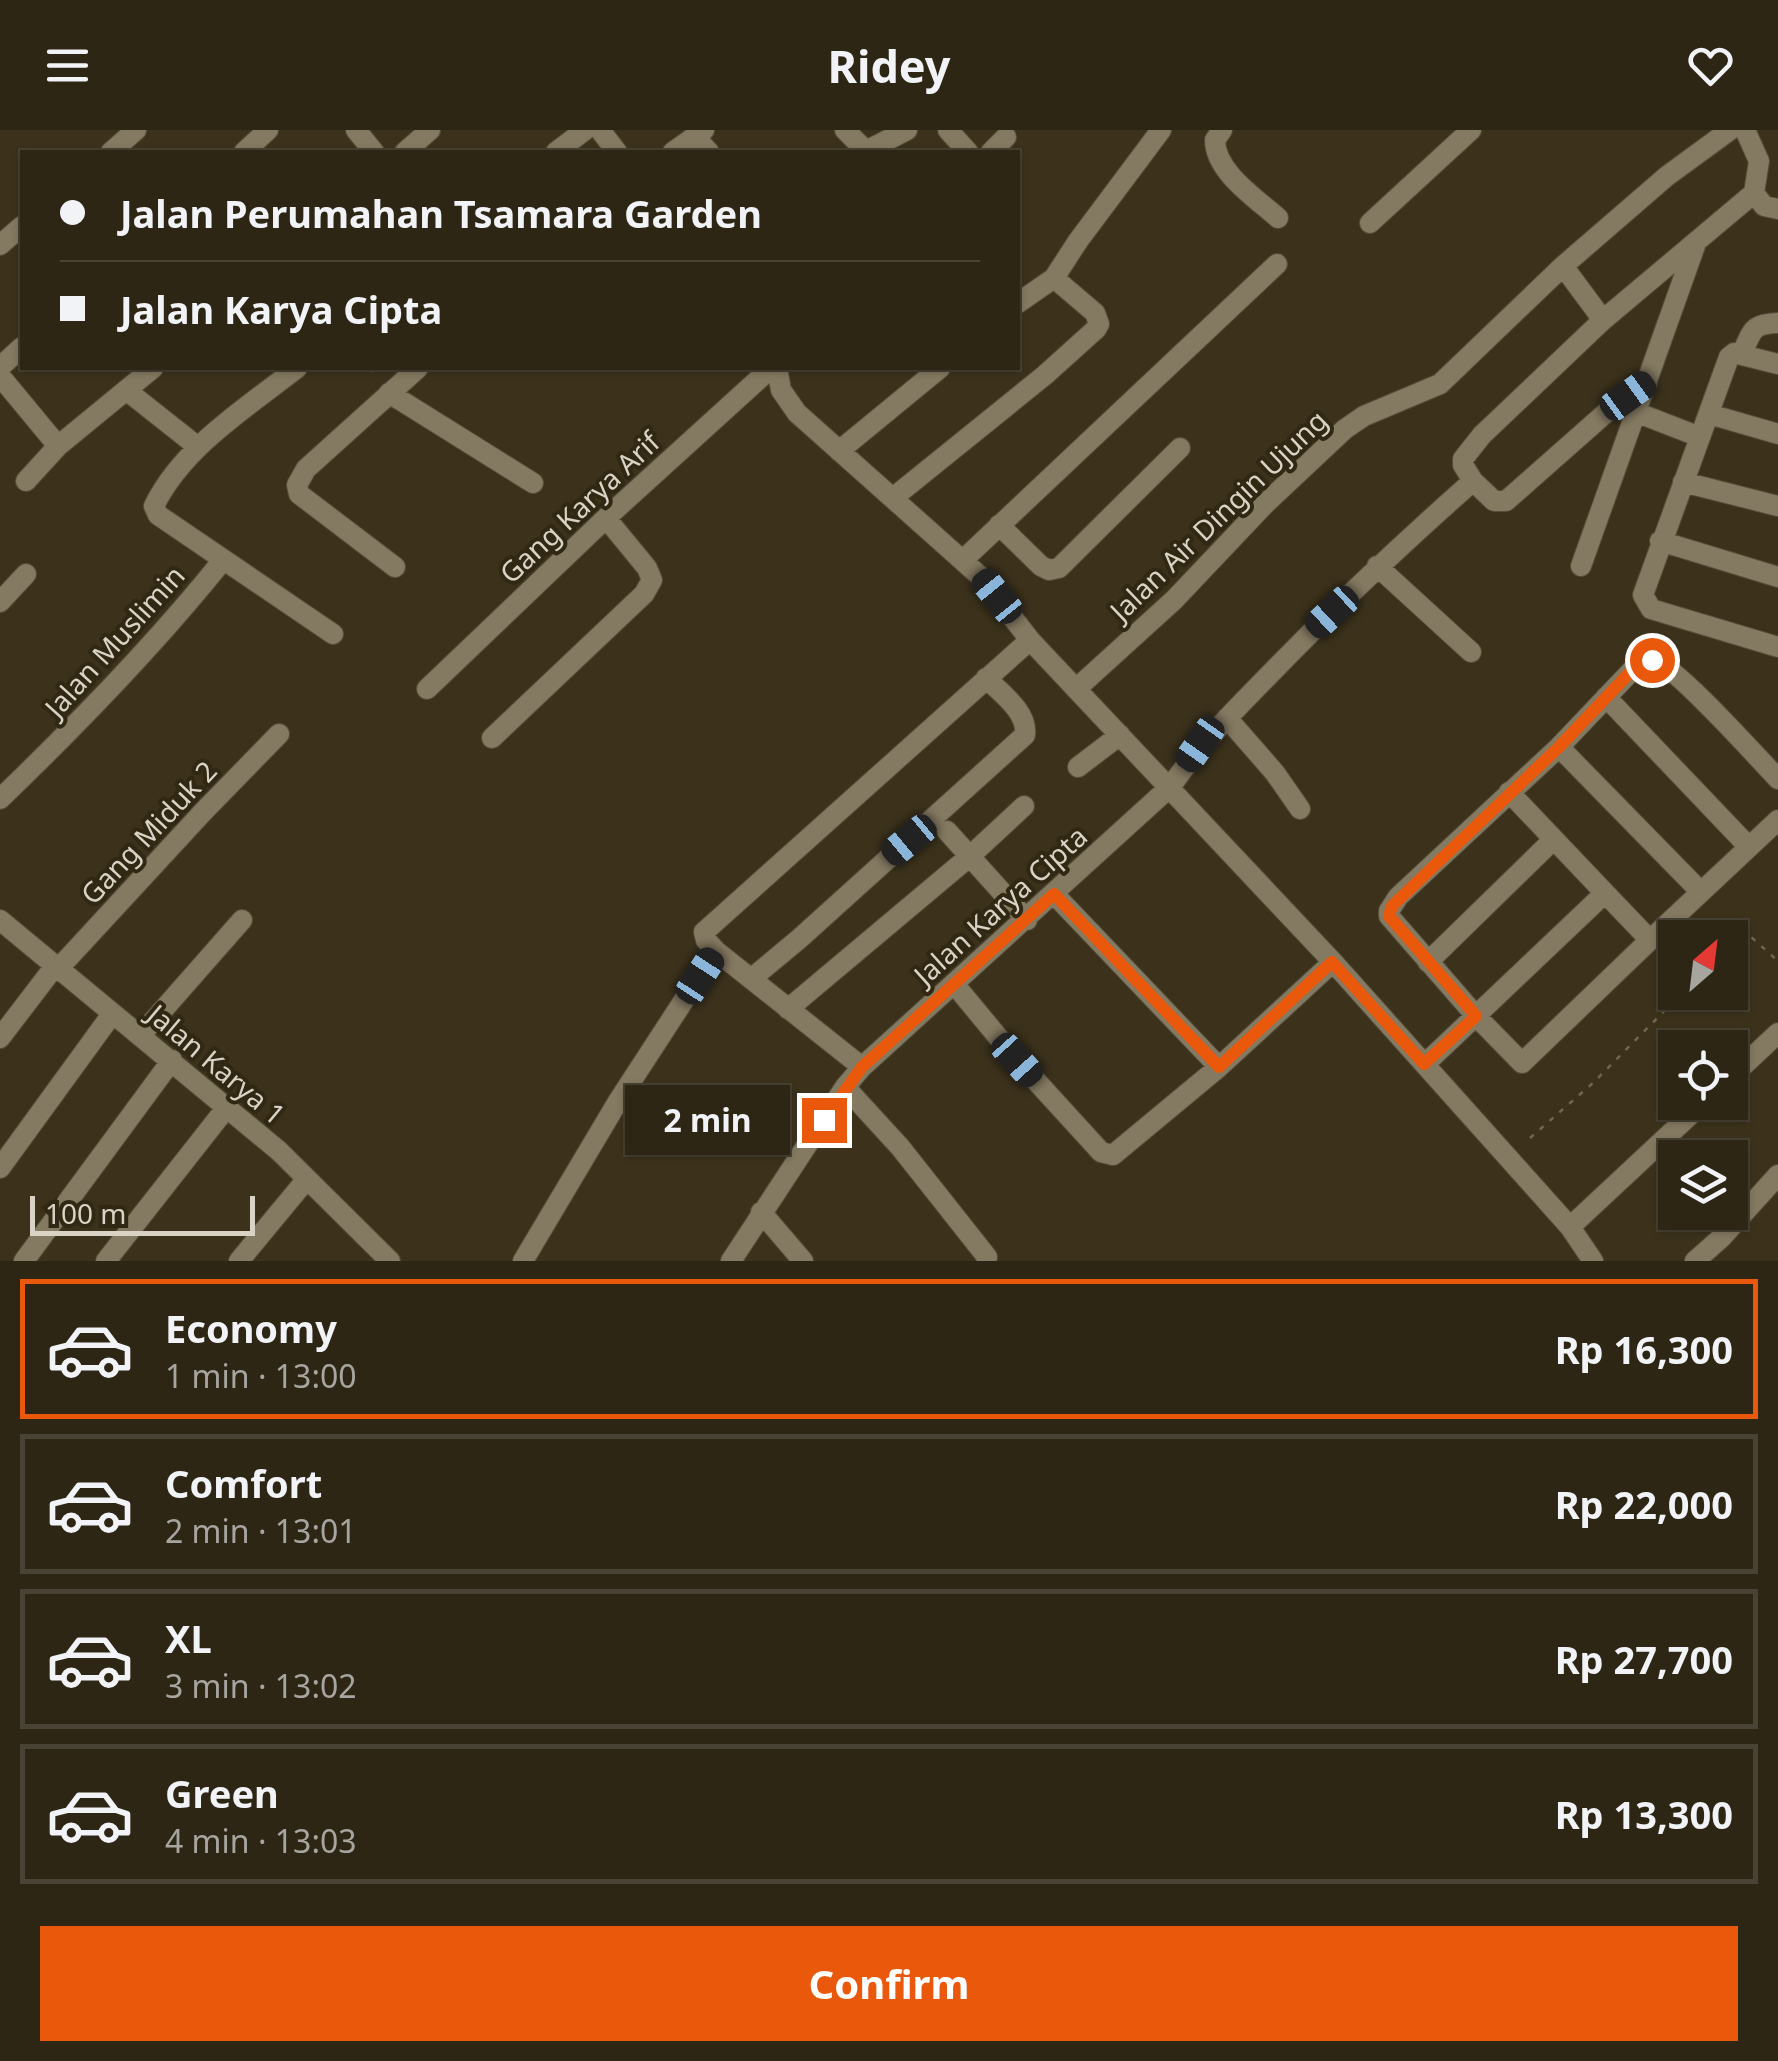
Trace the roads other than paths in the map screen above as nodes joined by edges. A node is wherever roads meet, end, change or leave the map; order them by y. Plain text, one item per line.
1 (136, 130) edge
2 (268, 130) edge
3 (356, 130) edge
4 (430, 130) edge
5 (585, 130) edge
6 (600, 130) edge
7 (845, 130) edge
8 (907, 130) edge
9 (948, 130) edge
10 (1160, 130) edge
11 (1222, 130) edge
12 (1471, 130) edge
13 (1730, 130) edge
14 (1746, 130) edge
15 (702, 140) edge
16 (117, 150) edge
17 (246, 150) edge
18 (372, 150) edge
19 (406, 150) edge
20 (559, 150) edge
21 (615, 150) edge
22 (678, 150) edge
23 (864, 150) edge
24 (870, 150) edge
25 (966, 150) edge
26 (1754, 194) junction
27 (1778, 209) edge
28 (1278, 218) dead end
29 (1370, 223) dead end
30 (20, 228) edge
31 (1696, 242) junction
32 (0, 245) edge
33 (1278, 264) dead end
34 (1563, 266) junction
35 (1054, 278) junction
36 (1020, 302) edge
37 (1603, 320) junction
38 (1778, 323) edge
39 (20, 349) edge
40 (1742, 353) junction
41 (1778, 364) edge
42 (0, 367) edge
43 (151, 370) edge
44 (294, 370) edge
45 (416, 370) edge
46 (772, 370) edge
47 (775, 370) edge
48 (938, 370) edge
49 (0, 376) edge
50 (1647, 382) junction
51 (126, 390) junction
52 (389, 393) junction
53 (1638, 412) junction
54 (1709, 414) junction
55 (1778, 434) edge
56 (1700, 436) junction
57 (58, 446) junction
58 (198, 447) junction
59 (1180, 448) dead end
60 (839, 451) junction
61 (26, 480) dead end
62 (1473, 480) junction
63 (1682, 482) junction
64 (533, 483) dead end
65 (894, 497) junction
66 (1778, 506) edge
67 (606, 518) junction
68 (999, 525) junction
69 (1660, 541) junction
70 (223, 560) junction
71 (963, 560) junction
72 (1378, 566) junction
73 (1582, 566) dead end
74 (395, 567) dead end
75 (26, 574) dead end
76 (1778, 577) edge
77 (0, 602) edge
78 (333, 634) dead end
79 (1030, 640) junction
80 (1778, 648) edge
81 (1471, 652) dead end
82 (986, 678) junction
83 (1076, 689) junction
84 (427, 690) dead end
85 (1606, 698) junction
86 (1227, 718) junction
87 (279, 734) dead end
88 (1120, 735) junction
89 (492, 738) dead end
90 (1559, 747) junction
91 (1078, 767) dead end
92 (1778, 779) edge
93 (1170, 786) junction
94 (1510, 792) junction
95 (0, 799) edge
96 (1024, 806) dead end
97 (1300, 809) dead end
98 (1778, 820) edge
99 (947, 831) dead end
100 (1553, 840) junction
101 (1749, 847) junction
102 (969, 857) junction
103 (1701, 892) junction
104 (1605, 893) junction
105 (1054, 894) junction
106 (0, 920) edge
107 (242, 920) dead end
108 (1027, 920) junction
109 (1650, 940) junction
110 (716, 951) junction
111 (1332, 962) junction
112 (1428, 962) junction
113 (57, 968) junction
114 (751, 979) junction
115 (955, 985) junction
116 (788, 1009) junction
117 (112, 1014) junction
118 (1476, 1016) junction
119 (3, 1027) edge
120 (1778, 1033) edge
121 (140, 1036) junction
122 (172, 1060) junction
123 (1748, 1061) edge
124 (1424, 1064) junction
125 (862, 1067) junction
126 (1219, 1067) junction
127 (845, 1087) junction
128 (227, 1108) junction
129 (1685, 1120) edge
130 (0, 1168) edge
131 (1778, 1174) edge
132 (306, 1180) junction
133 (761, 1212) junction
134 (1570, 1227) junction
135 (987, 1257) dead end
136 (24, 1261) edge
137 (106, 1261) edge
138 (238, 1261) edge
139 (390, 1261) edge
140 (523, 1261) edge
141 (731, 1261) edge
142 (803, 1261) edge
143 (1594, 1261) edge
144 (1695, 1261) edge

1 - 16 street
2 - 17 street
3 - 18 street
4 - 19 street
5 - 20 street
6 - 21 street
7 - 23 street
8 - 24 street
9 - 25 street
10 - 35 street
11 - 28 street
12 - 29 street
13 - 34 street, Jalan Air Dingin Ujung
14 - 26 street
15 - 22 street
26 - 27 street
26 - 31 street
30 - 32 street
31 - 37 street
31 - 50 street
33 - 68 street
34 - 37 street
34 - 83 street, Jalan Air Dingin Ujung
35 - 36 street
35 - 65 street
37 - 62 street
38 - 40 street
39 - 42 street
40 - 41 street
40 - 54 street
43 - 51 street
44 - 58 street
45 - 52 street
46 - 67 street, Gang Karya Arif
47 - 60 street
48 - 60 street
49 - 57 street
50 - 53 street
50 - 62 street
51 - 57 street
51 - 58 street
52 - 64 street
52 - 74 street
53 - 56 street
53 - 73 street
54 - 55 street
54 - 56 street
56 - 63 street
57 - 61 street
58 - 70 street
59 - 68 street
60 - 65 street
62 - 72 street, Jalan Karya Cipta
63 - 66 street
63 - 69 street
65 - 71 street
67 - 84 street, Gang Karya Arif
67 - 89 street
68 - 71 street
69 - 76 street
69 - 80 street
70 - 78 street
70 - 95 street, Jalan Muslimin
71 - 79 street
72 - 81 street
72 - 86 street, Jalan Karya Cipta
75 - 77 street
79 - 82 street
79 - 83 street
82 - 110 street
82 - 114 street
83 - 88 street
85 - 90 street
85 - 92 street
85 - 101 street
86 - 93 street, Jalan Karya Cipta
86 - 97 street
87 - 113 street, Gang Miduk 2
88 - 91 street
88 - 93 street
90 - 94 street
90 - 103 street
93 - 105 street, Jalan Karya Cipta
93 - 111 street
94 - 100 street
94 - 112 street
96 - 102 street
98 - 101 street
99 - 102 street
100 - 104 street
100 - 112 street
101 - 103 street
102 - 108 street
102 - 116 street
103 - 109 street
104 - 109 street
104 - 118 street
105 - 108 street, Jalan Karya Cipta
105 - 126 street
106 - 113 street, Jalan Karya 1
107 - 121 street
108 - 115 street, Jalan Karya Cipta
109 - 118 street
110 - 114 street
110 - 140 street
111 - 124 street
111 - 126 street
112 - 118 street
113 - 117 street, Jalan Karya 1
113 - 119 street, Gang Miduk 2
114 - 116 street
115 - 125 street, Jalan Karya Cipta
115 - 126 street
116 - 125 street
117 - 121 street, Jalan Karya 1
117 - 130 street
118 - 124 street
120 - 123 street
121 - 122 street, Jalan Karya 1
122 - 128 street, Jalan Karya 1
122 - 136 street
124 - 134 street
125 - 127 street, Jalan Karya Cipta
127 - 133 street, Jalan Karya Cipta
127 - 135 street
128 - 132 street, Jalan Karya 1
128 - 137 street
129 - 134 street
131 - 144 street
132 - 138 street
132 - 139 street, Jalan Karya 1
133 - 141 street, Jalan Karya Cipta
133 - 142 street
134 - 143 street

